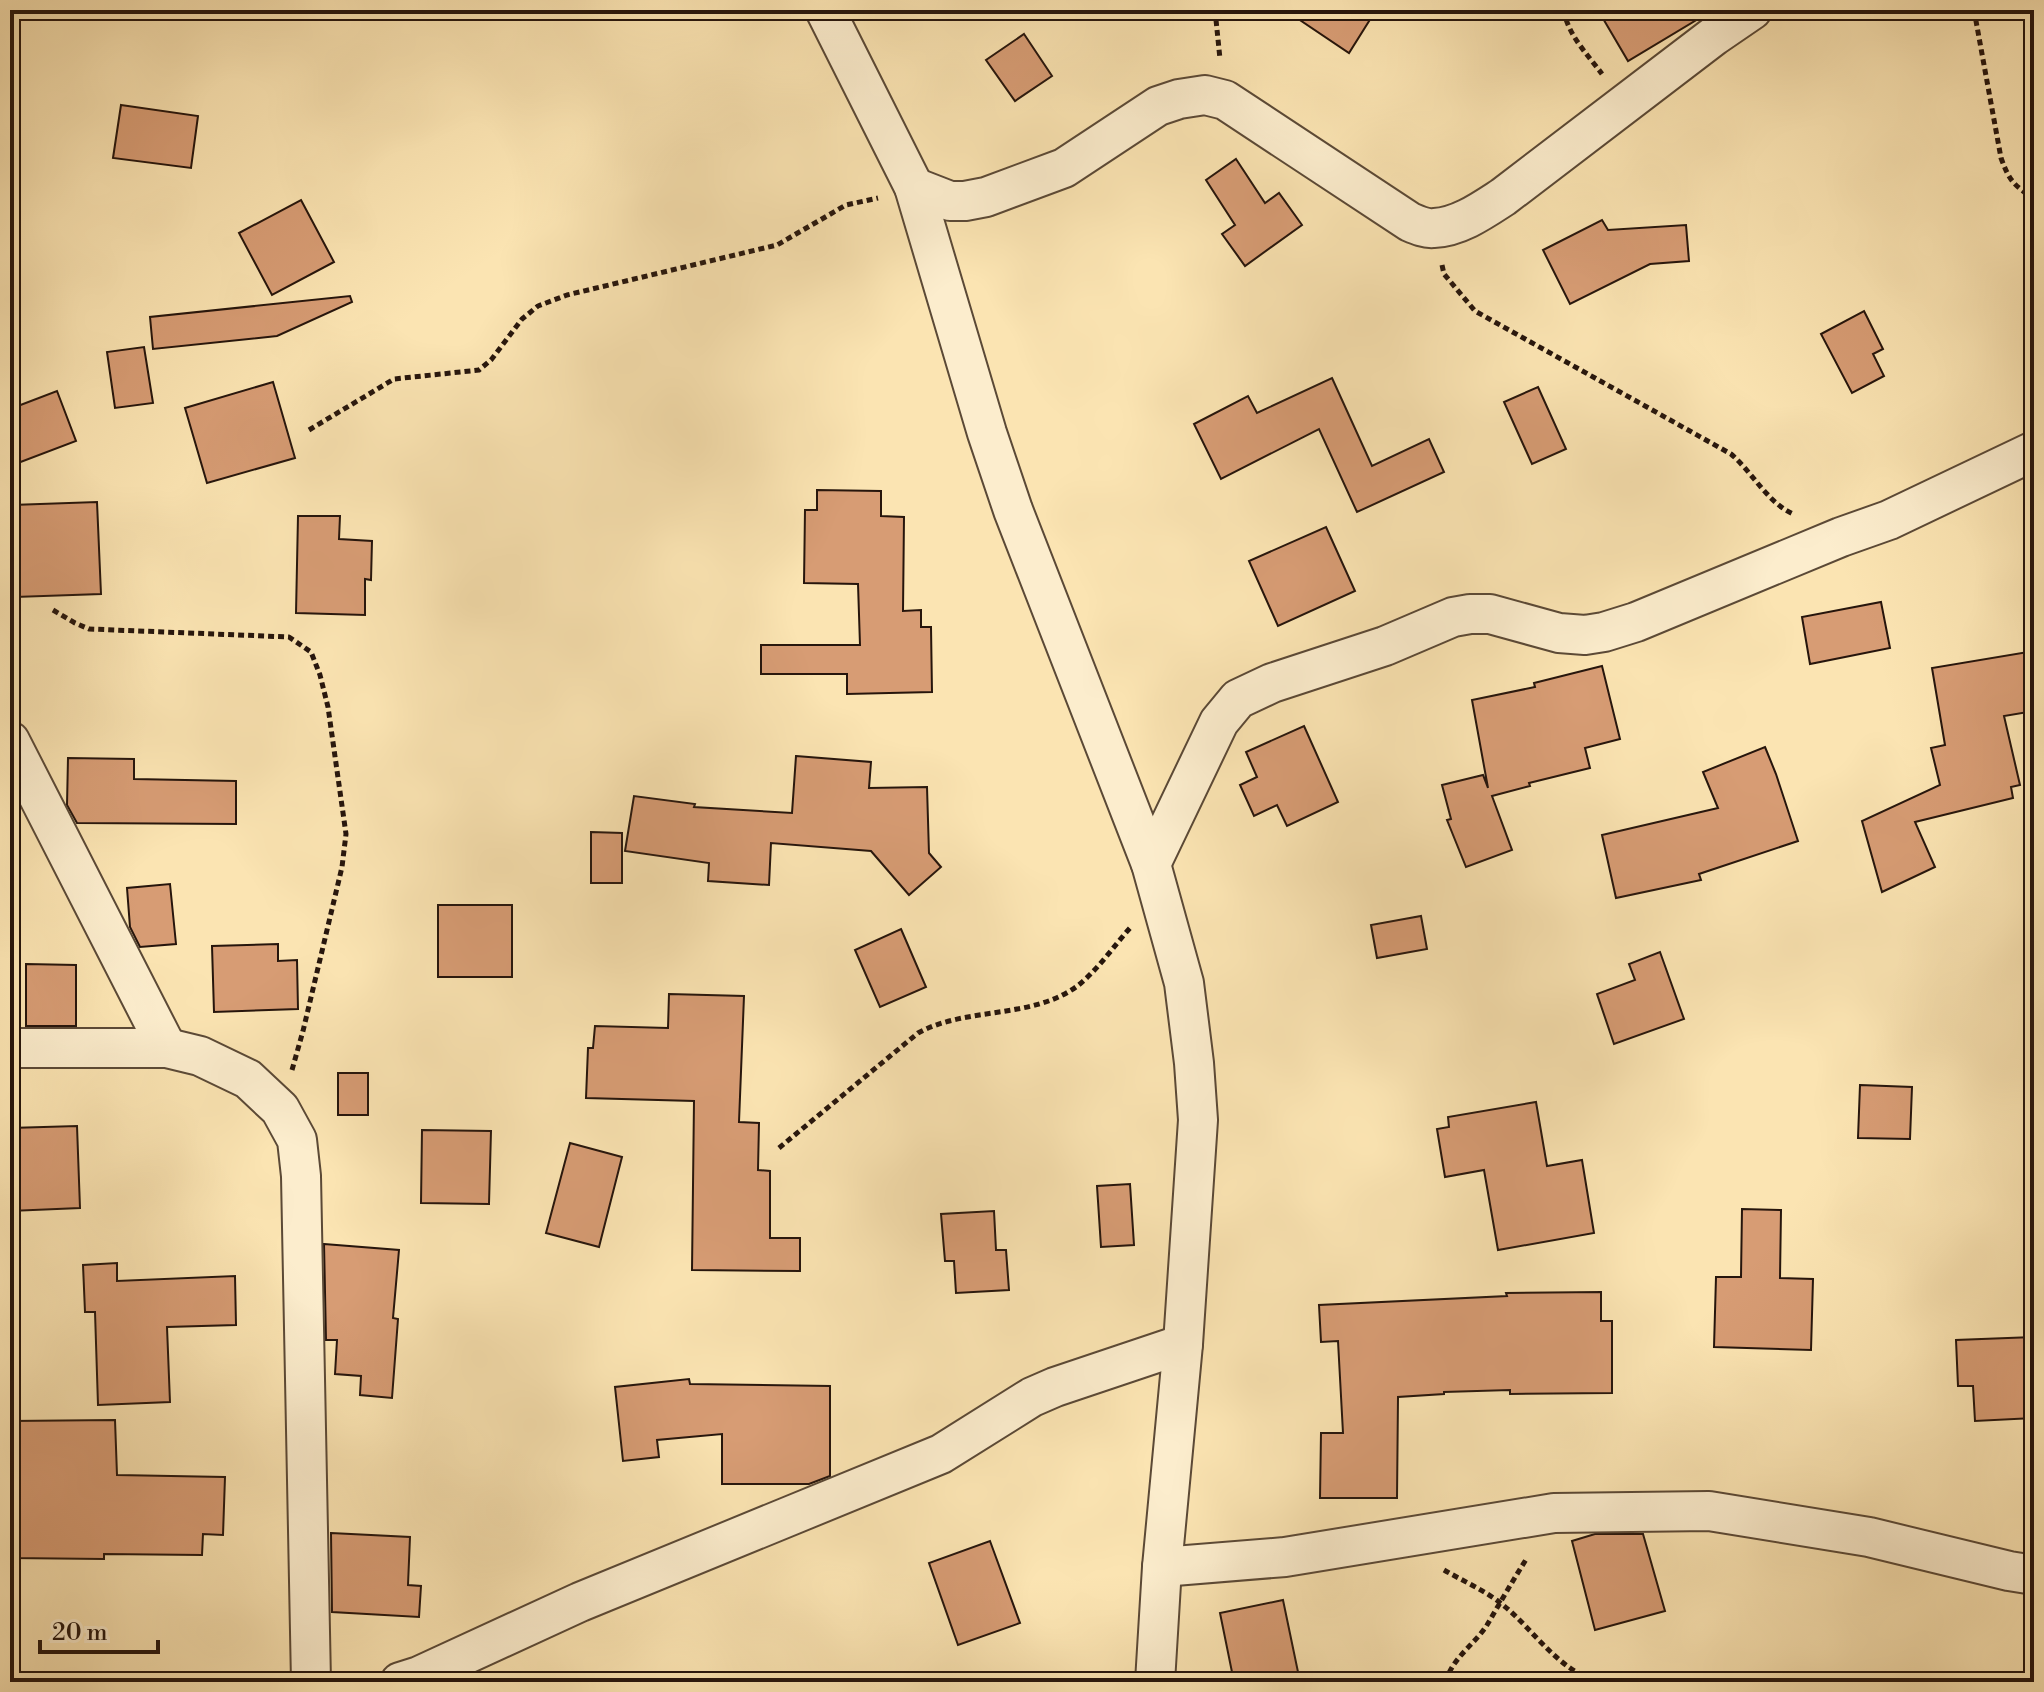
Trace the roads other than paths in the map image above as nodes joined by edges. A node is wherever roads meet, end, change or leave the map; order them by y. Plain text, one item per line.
1 (825, 10) edge
2 (1752, 10) edge
3 (917, 199) junction
4 (2034, 451) edge
5 (10, 741) edge
6 (1156, 879) junction
7 (10, 1048) edge
8 (167, 1048) junction
9 (1183, 1344) junction
10 (1162, 1567) junction
11 (2034, 1575) edge
12 (414, 1680) edge
13 (311, 1682) edge
14 (1155, 1682) edge

1 - 3 street
2 - 3 street
3 - 6 street
4 - 6 street
5 - 8 street
6 - 9 street
7 - 8 street
8 - 13 street
9 - 10 street
9 - 12 street
10 - 11 street
10 - 14 street

